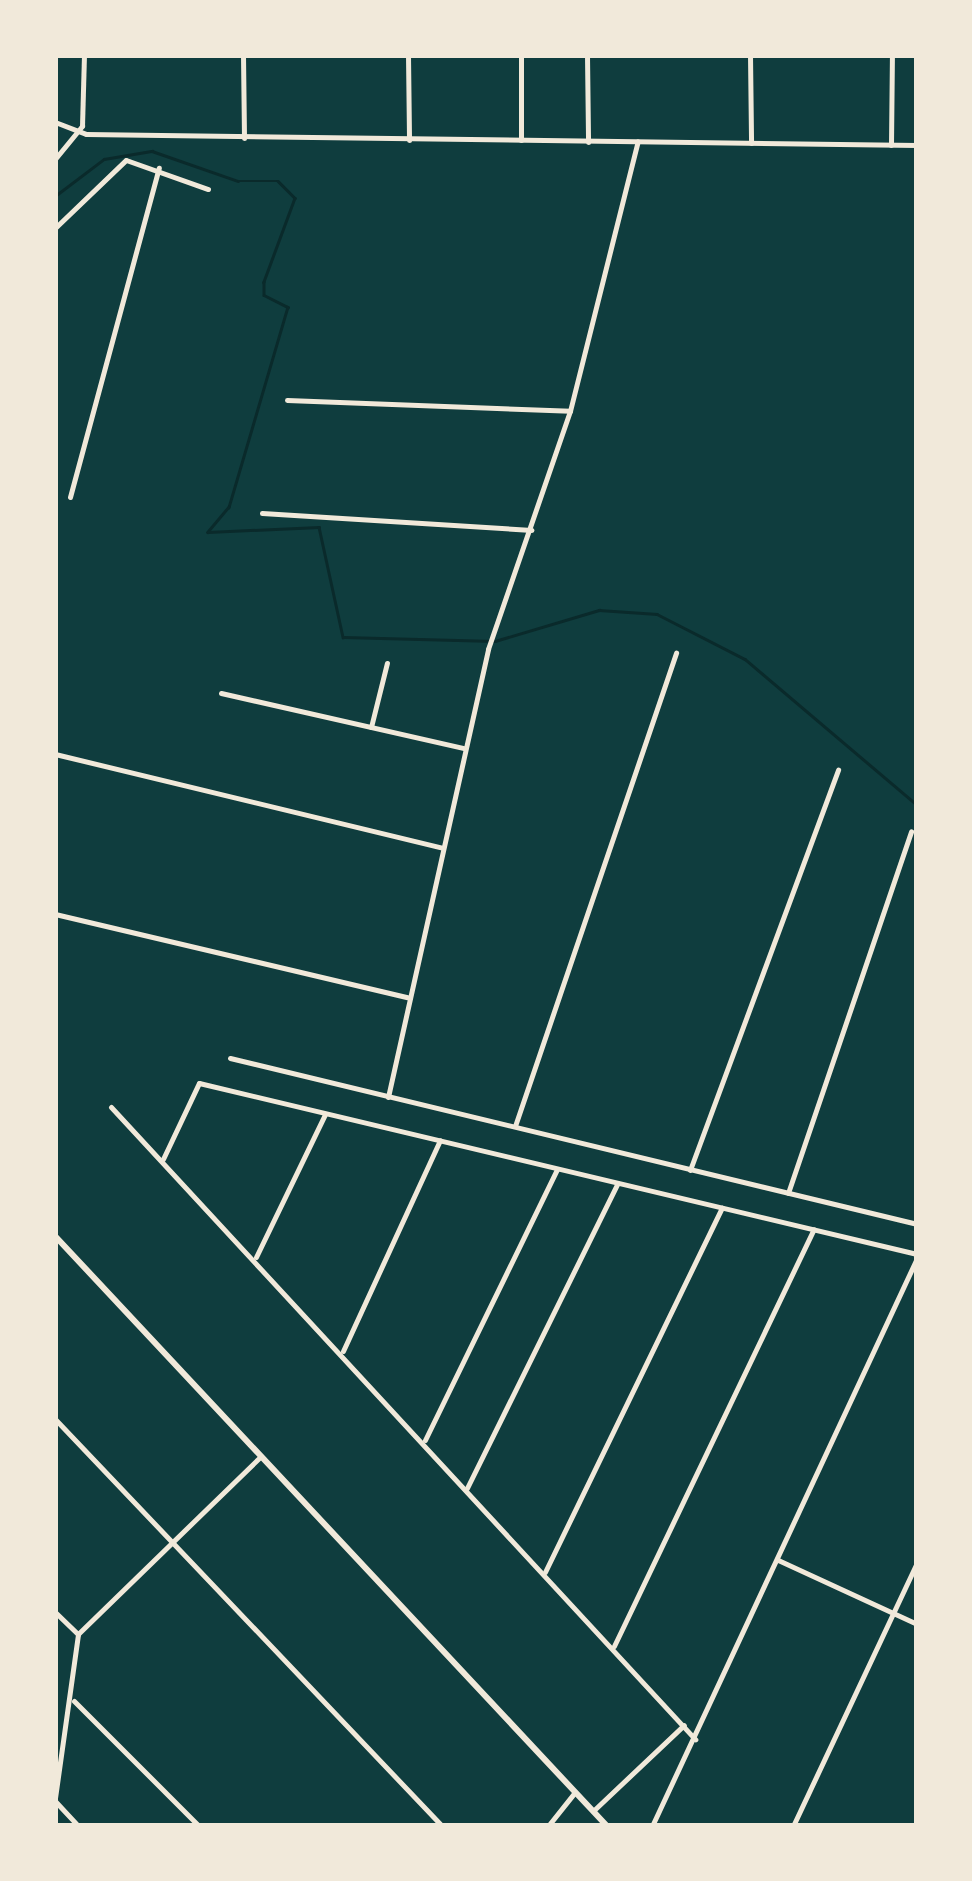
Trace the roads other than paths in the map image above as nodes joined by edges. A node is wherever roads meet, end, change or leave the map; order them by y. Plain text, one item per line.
1 (84, 55) edge
2 (243, 55) edge
3 (408, 55) edge
4 (521, 55) edge
5 (587, 55) edge
6 (750, 55) edge
7 (892, 55) edge
8 (55, 122) edge
9 (78, 133) junction
10 (244, 138) junction
11 (410, 140) junction
12 (521, 140) junction
13 (638, 141) junction
14 (588, 142) junction
15 (751, 143) junction
16 (891, 144) junction
17 (917, 145) edge
18 (55, 159) edge
19 (159, 168) junction
20 (208, 190) dead end
21 (55, 228) edge
22 (288, 400) dead end
23 (570, 411) junction
24 (70, 497) dead end
25 (262, 513) dead end
26 (531, 530) junction
27 (676, 653) dead end
28 (387, 664) dead end
29 (222, 693) dead end
30 (371, 727) junction
31 (464, 748) junction
32 (55, 754) edge
33 (838, 769) dead end
34 (912, 831) dead end
35 (442, 848) junction
36 (55, 914) edge
37 (408, 997) junction
38 (230, 1058) dead end
39 (388, 1097) junction
40 (111, 1107) dead end
41 (326, 1114) junction
42 (516, 1126) junction
43 (440, 1140) junction
44 (162, 1160) junction
45 (558, 1169) junction
46 (690, 1170) junction
47 (618, 1183) junction
48 (788, 1193) junction
49 (722, 1208) junction
50 (917, 1224) edge
51 (814, 1230) junction
52 (55, 1236) edge
53 (917, 1256) edge
54 (256, 1258) junction
55 (344, 1351) junction
56 (55, 1419) edge
57 (424, 1441) junction
58 (260, 1457) junction
59 (466, 1488) junction
60 (171, 1542) junction
61 (778, 1560) junction
62 (917, 1562) edge
63 (545, 1572) junction
64 (55, 1612) edge
65 (894, 1612) junction
66 (917, 1624) edge
67 (78, 1634) junction
68 (614, 1647) junction
69 (73, 1699) junction
70 (684, 1725) junction
71 (696, 1739) junction
72 (575, 1792) junction
73 (55, 1800) edge
74 (593, 1811) junction
75 (78, 1826) edge
76 (200, 1826) edge
77 (442, 1826) edge
78 (548, 1826) edge
79 (606, 1826) edge
80 (652, 1826) edge
81 (792, 1826) edge

1 - 9 street
2 - 10 street
3 - 11 street
4 - 12 street
5 - 14 street
6 - 15 street
7 - 16 street
8 - 9 street
9 - 10 street
9 - 18 street
10 - 11 street
11 - 12 street
12 - 14 street
13 - 14 street
13 - 15 street
13 - 23 street
15 - 16 street
16 - 17 street
19 - 20 street
19 - 21 street
19 - 24 street
22 - 23 street
23 - 26 street
25 - 26 street
26 - 31 street
27 - 42 street
28 - 30 street
29 - 30 street
30 - 31 street
31 - 35 street
32 - 35 street
33 - 46 street
34 - 48 street
35 - 37 street
36 - 37 street
37 - 39 street
38 - 39 street
39 - 42 street
40 - 44 street
41 - 43 street
41 - 44 street
41 - 54 street
42 - 46 street
43 - 45 street
43 - 55 street
44 - 54 street
45 - 47 street
45 - 57 street
46 - 48 street
47 - 49 street
47 - 59 street
48 - 50 street
49 - 51 street
49 - 63 street
51 - 53 street
51 - 68 street
52 - 58 main road
53 - 61 street
54 - 55 street
55 - 57 street
56 - 60 street
57 - 59 street
58 - 60 street
58 - 72 main road
59 - 63 street
60 - 67 street
60 - 77 street
61 - 65 street
61 - 71 street
62 - 65 street
63 - 68 street
64 - 67 street
65 - 66 street
65 - 81 street
67 - 69 street
68 - 70 street
69 - 73 street
69 - 76 street
70 - 71 street
70 - 74 street
71 - 80 street
72 - 74 main road
72 - 78 street
73 - 75 street
74 - 79 main road

